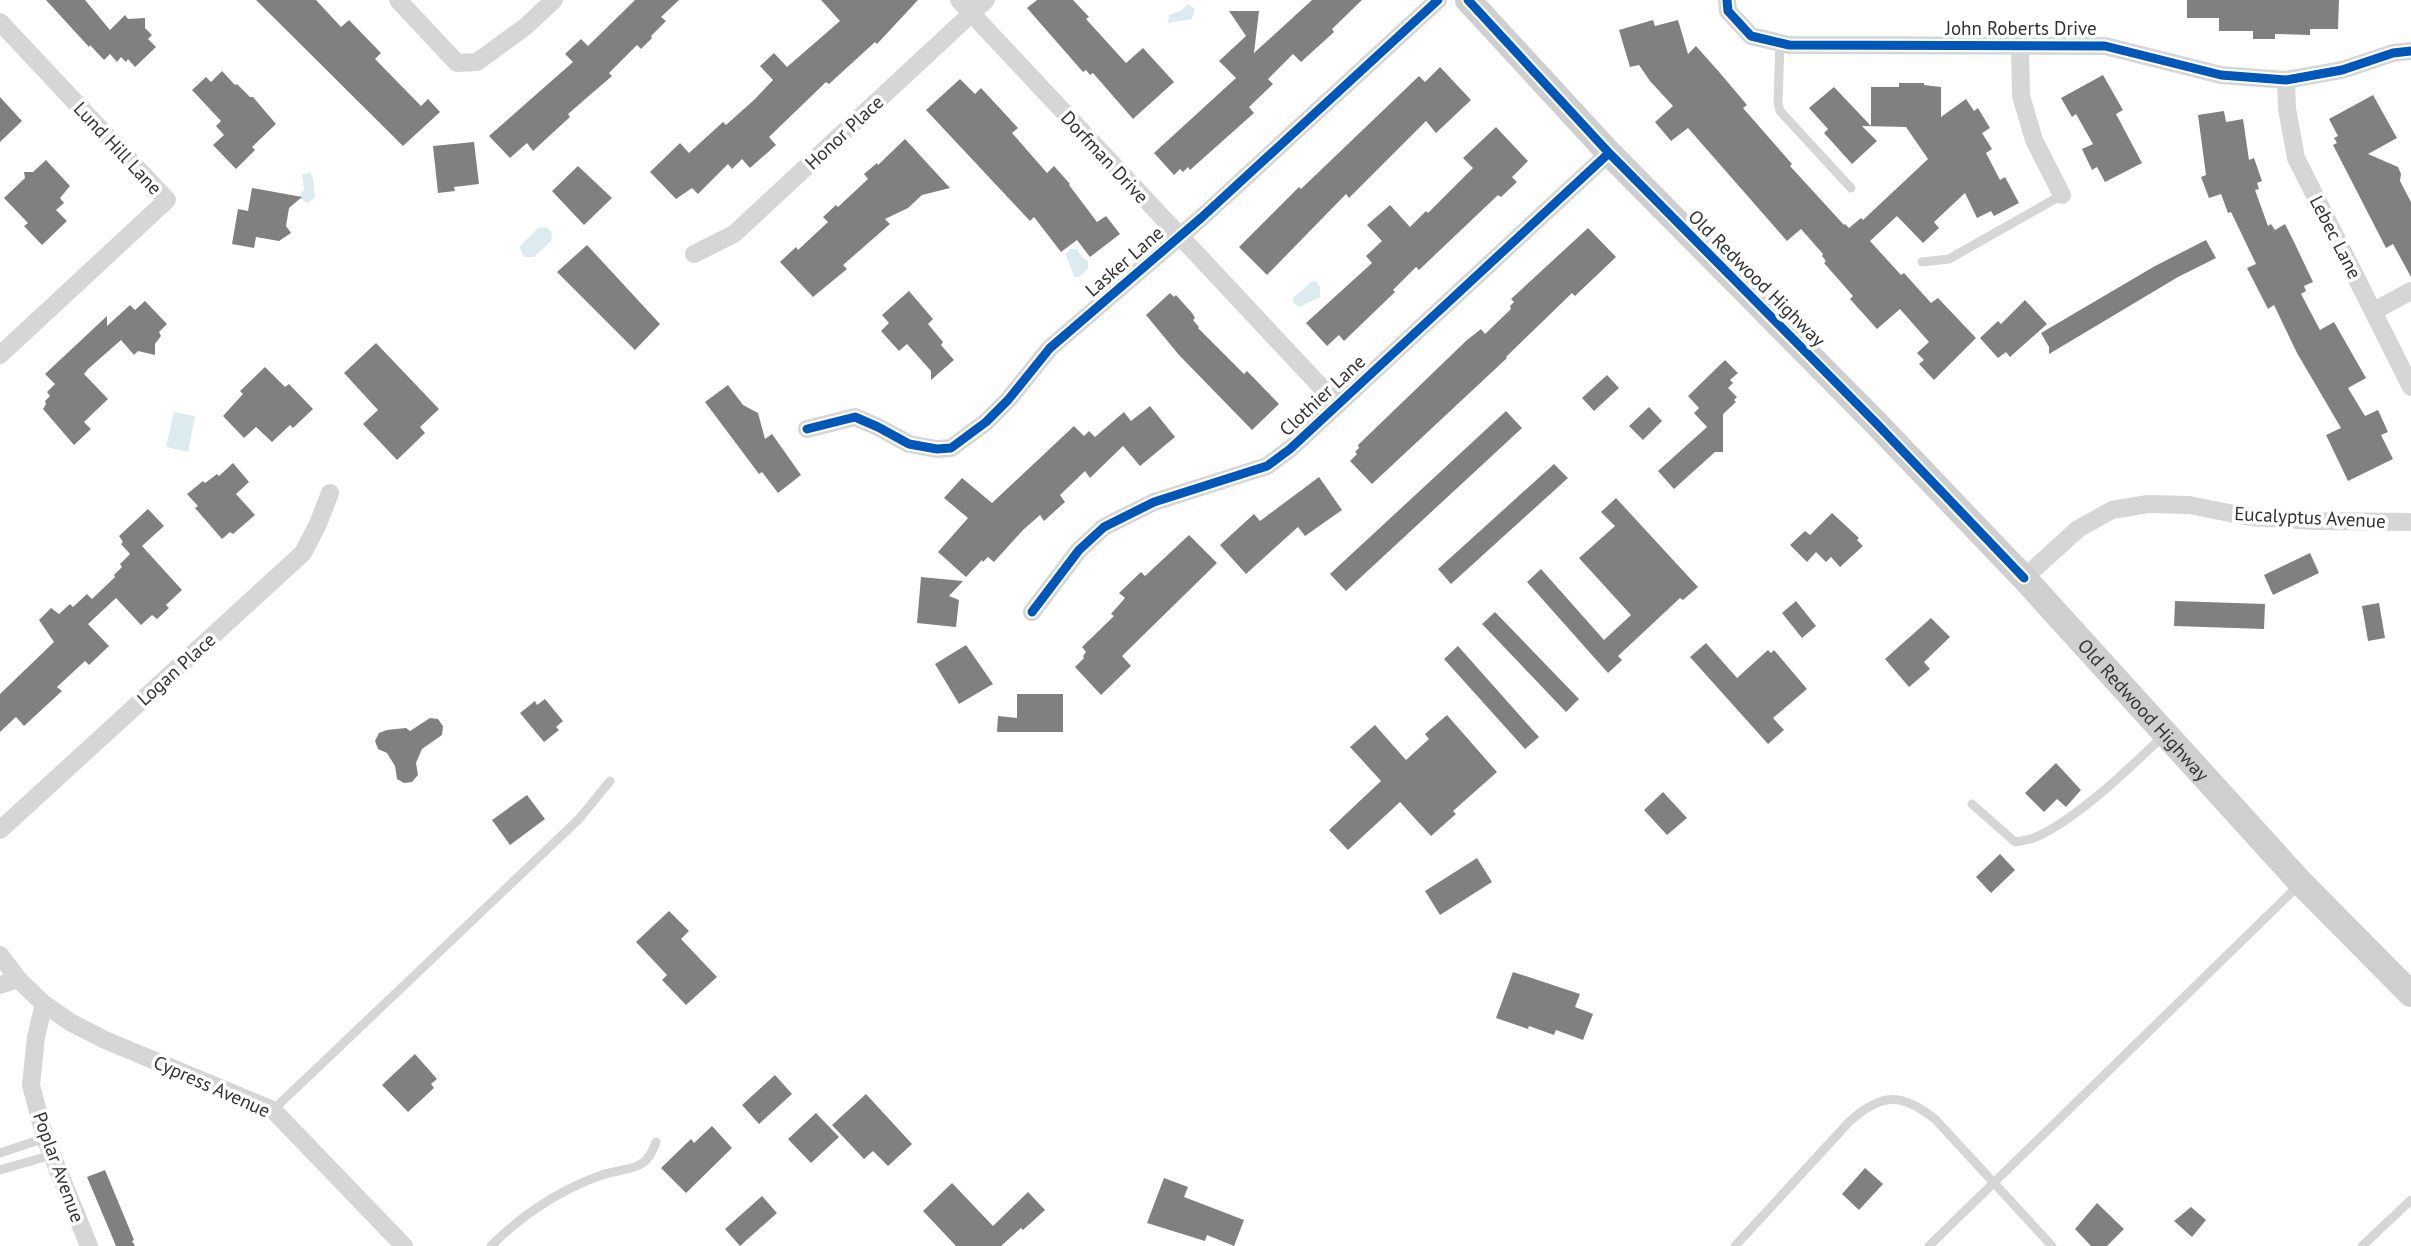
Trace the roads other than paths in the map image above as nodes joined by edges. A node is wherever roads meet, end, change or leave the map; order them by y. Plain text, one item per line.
1 (398, 0) edge
2 (554, 0) edge
3 (959, 0) edge
4 (986, 0) edge
5 (1438, 0) edge
6 (1468, 0) edge
7 (1727, 0) edge
8 (973, 14) junction
9 (0, 22) edge
10 (1780, 42) junction
11 (2020, 46) junction
12 (2411, 51) edge
13 (2286, 80) junction
14 (1609, 153) junction
15 (1851, 188) dead end
16 (2062, 195) joint
17 (1180, 237) junction
18 (694, 254) dead end
19 (1922, 262) dead end
20 (2411, 291) edge
21 (2374, 311) junction
22 (0, 355) edge
23 (2411, 387) edge
24 (1338, 405) junction
25 (807, 429) dead end
26 (330, 492) dead end
27 (2411, 522) edge
28 (2024, 578) junction
29 (1032, 612) dead end
30 (2165, 733) junction
31 (610, 781) dead end
32 (1972, 804) dead end
33 (0, 830) edge
34 (2301, 883) junction
35 (0, 955) edge
36 (18, 979) junction
37 (0, 985) edge
38 (2411, 994) edge
39 (44, 1004) junction
40 (273, 1110) junction
41 (45, 1138) junction
42 (656, 1142) dead end
43 (0, 1153) edge
44 (52, 1155) junction
45 (0, 1170) edge
46 (1995, 1182) junction
47 (2411, 1200) edge
48 (396, 1244) edge
49 (89, 1246) edge
50 (491, 1246) edge
51 (1735, 1246) edge
52 (1929, 1246) edge
53 (2052, 1246) edge
54 (2362, 1246) edge

1 - 2 street
3 - 8 street, Dorfman Drive
4 - 8 street, Honor Place
5 - 17 street, Lasker Lane
6 - 14 main road, Old Redwood Highway
7 - 10 street, John Roberts Drive
8 - 17 street, Dorfman Drive
8 - 18 street, Honor Place
9 - 22 street, Lund Hill Lane
10 - 11 street, John Roberts Drive
10 - 15 lane
11 - 13 street, John Roberts Drive
11 - 16 street
12 - 13 street, John Roberts Drive
13 - 21 street, Lebec Lane
14 - 24 street, Clothier Lane
14 - 28 main road, Old Redwood Highway
16 - 19 lane
17 - 24 street, Dorfman Drive
17 - 25 street, Lasker Lane
20 - 21 street
21 - 23 street, Lebec Lane
24 - 29 street, Clothier Lane
26 - 33 street, Logan Place
27 - 28 street, Eucalyptus Avenue
28 - 30 main road, Old Redwood Highway
30 - 32 lane
30 - 34 main road, Old Redwood Highway
31 - 40 lane
34 - 38 main road, Old Redwood Highway
34 - 46 lane
35 - 36 street, Cypress Avenue
36 - 37 street
36 - 39 street, Cypress Avenue
39 - 40 street, Cypress Avenue
39 - 41 street, Poplar Avenue
40 - 48 street, Cypress Avenue
41 - 43 lane
41 - 44 street, Poplar Avenue
42 - 50 lane
44 - 45 lane
44 - 49 street, Poplar Avenue
46 - 51 lane
46 - 52 lane
46 - 53 lane
47 - 54 lane

